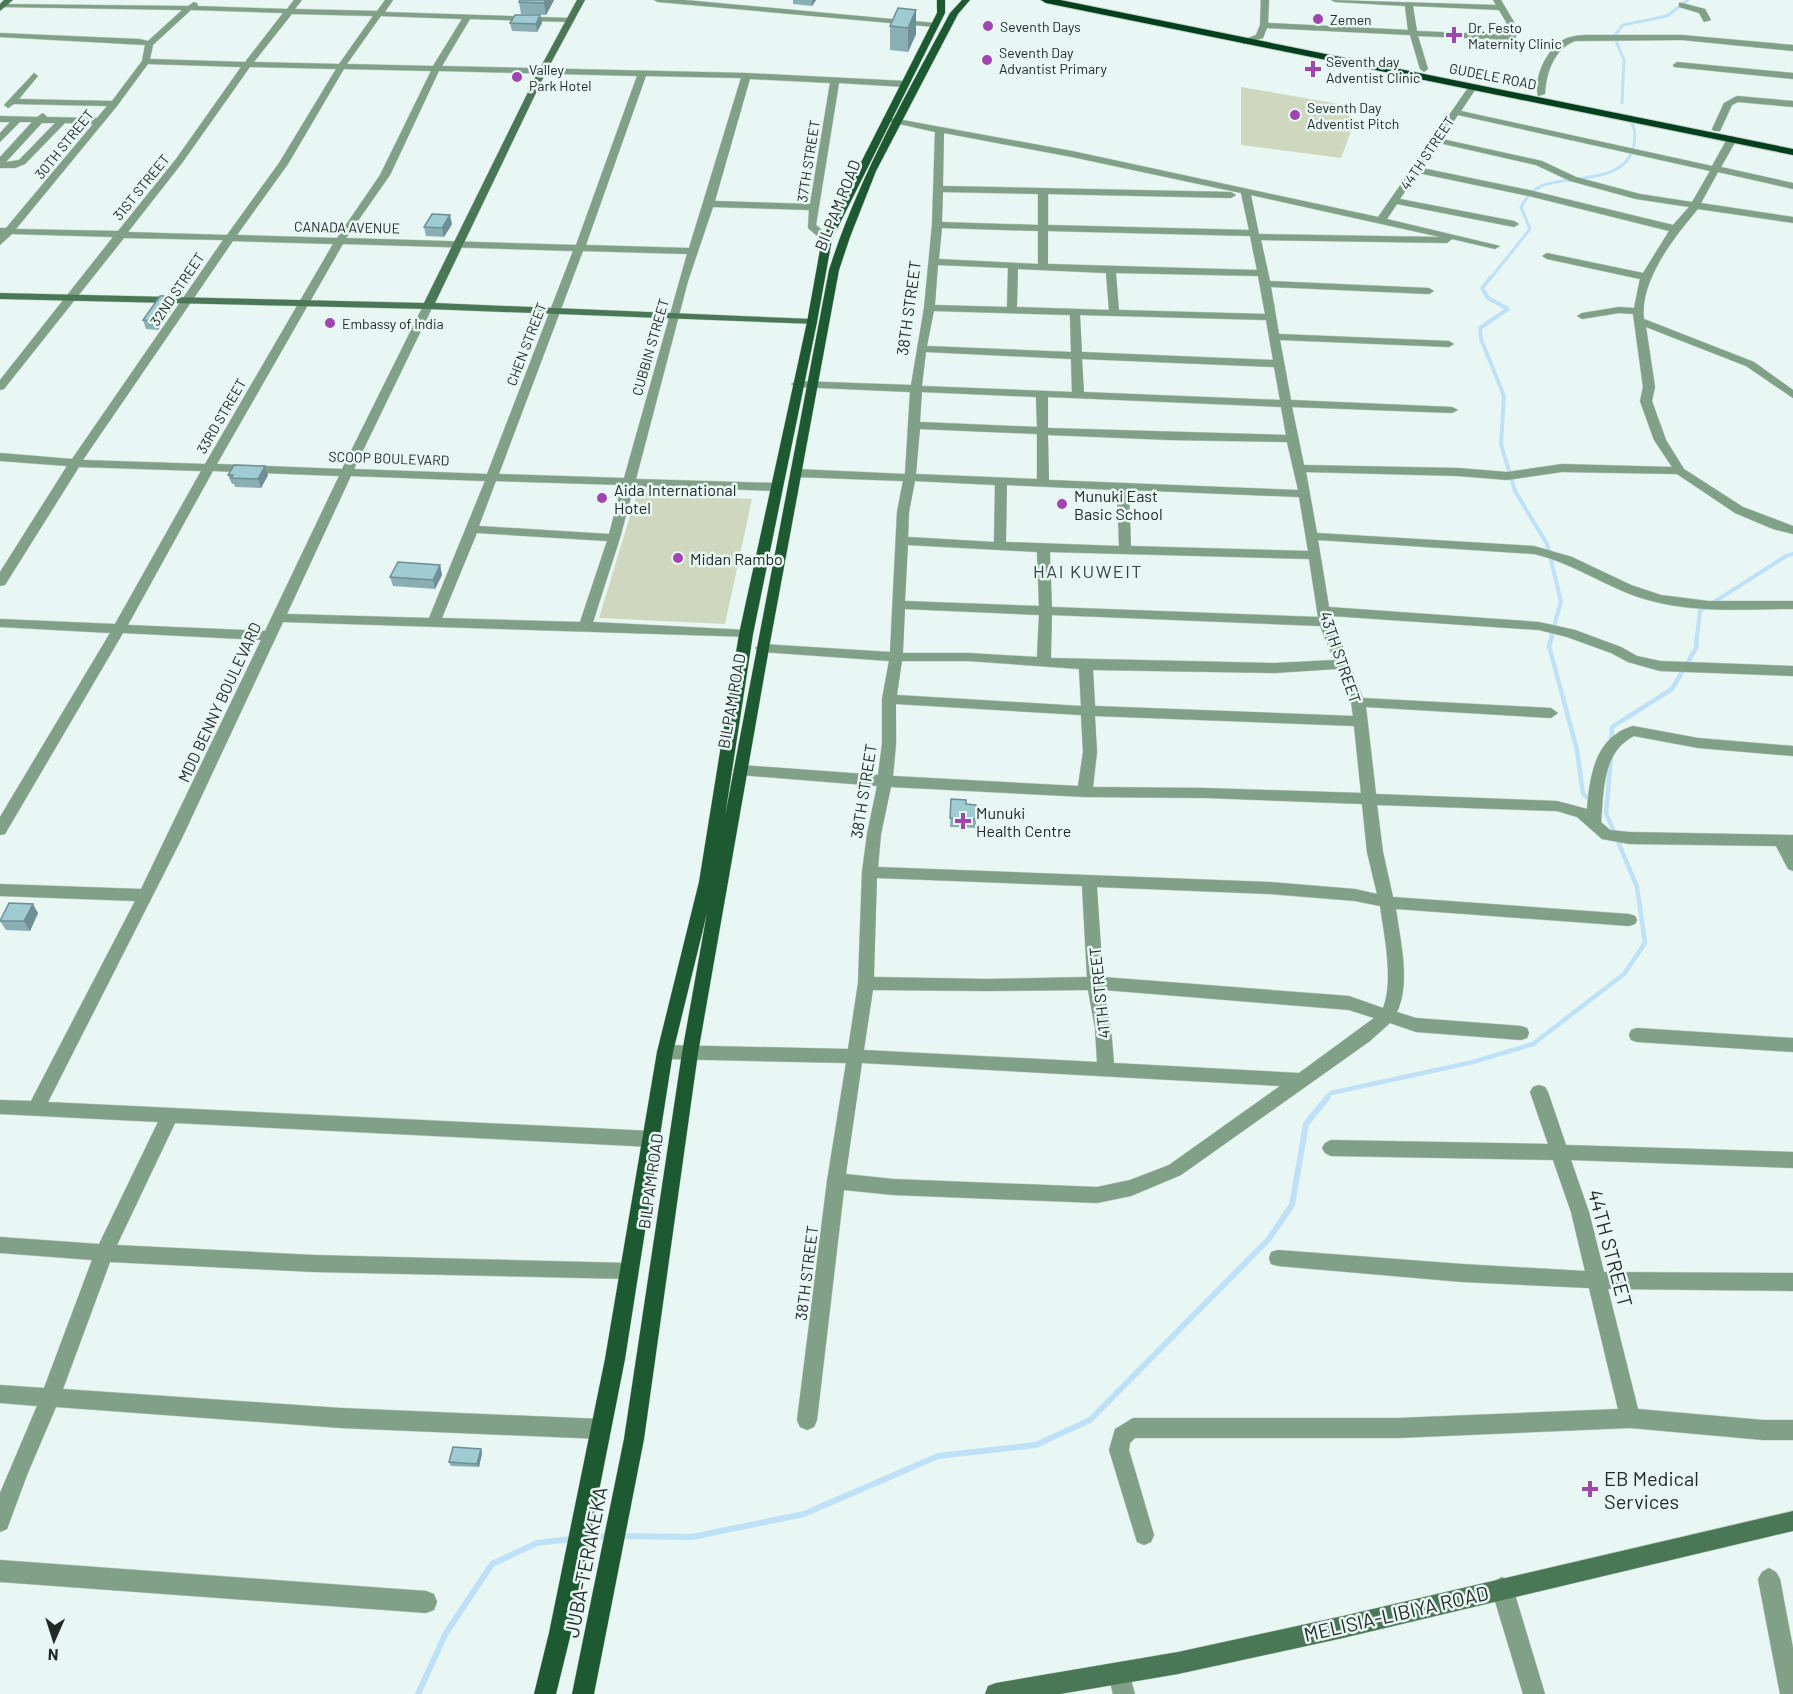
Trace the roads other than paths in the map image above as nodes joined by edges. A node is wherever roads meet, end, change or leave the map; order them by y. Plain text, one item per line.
1 (197, 0) edge
2 (298, 0) edge
3 (389, 0) edge
4 (580, 0) edge
5 (658, 0) edge
6 (942, 0) edge
7 (966, 0) edge
8 (1046, 0) edge
9 (1086, 0) edge
10 (1265, 0) edge
11 (1335, 0) edge
12 (741, 4) edge
13 (1409, 4) junction
14 (1499, 4) edge
15 (4, 5) edge
16 (1682, 5) dead end
17 (190, 8) junction
18 (289, 12) junction
19 (379, 14) junction
20 (467, 17) junction
21 (570, 20) junction
22 (1707, 20) dead end
23 (935, 25) junction
24 (1264, 25) junction
25 (1413, 33) junction
26 (0, 35) edge
27 (1260, 36) junction
28 (1246, 42) junction
29 (149, 45) junction
30 (1793, 48) edge
31 (146, 61) junction
32 (247, 65) junction
33 (1677, 65) dead end
34 (341, 67) junction
35 (436, 69) junction
36 (1424, 69) junction
37 (542, 72) junction
38 (642, 74) junction
39 (34, 76) dead end
40 (746, 76) junction
41 (1793, 76) edge
42 (836, 79) junction
43 (904, 84) junction
44 (1473, 87) junction
45 (1541, 94) junction
46 (11, 101) junction
47 (54, 102) junction
48 (114, 104) junction
49 (1793, 105) edge
50 (1455, 112) junction
51 (0, 113) edge
52 (0, 119) edge
53 (17, 120) junction
54 (39, 120) junction
55 (62, 121) junction
56 (99, 121) junction
57 (892, 121) junction
58 (1717, 129) junction
59 (940, 130) junction
60 (0, 139) edge
61 (1732, 139) junction
62 (1436, 140) junction
63 (1793, 144) edge
64 (1793, 152) edge
65 (0, 164) edge
66 (1716, 169) junction
67 (1416, 170) junction
68 (1793, 186) edge
69 (940, 189) junction
70 (1044, 191) junction
71 (1245, 193) junction
72 (1394, 201) junction
73 (709, 204) junction
74 (815, 207) junction
75 (1694, 207) junction
76 (1382, 219) junction
77 (1793, 220) edge
78 (1514, 224) dead end
79 (937, 225) junction
80 (1042, 226) junction
81 (1675, 229) junction
82 (5, 231) edge
83 (120, 234) junction
84 (1254, 235) junction
85 (231, 238) junction
86 (827, 238) junction
87 (1468, 239) junction
88 (340, 240) junction
89 (0, 242) edge
90 (457, 243) junction
91 (1495, 246) dead end
92 (579, 248) junction
93 (692, 251) junction
94 (1547, 256) dead end
95 (932, 262) junction
96 (1013, 266) junction
97 (1043, 266) junction
98 (1111, 270) junction
99 (1646, 277) junction
100 (1264, 279) junction
101 (1429, 291) dead end
102 (0, 296) edge
103 (71, 298) junction
104 (189, 300) junction
105 (305, 303) junction
106 (428, 306) junction
107 (928, 308) junction
108 (1011, 309) junction
109 (555, 310) junction
110 (1114, 312) junction
111 (1076, 313) junction
112 (1638, 315) junction
113 (1582, 316) dead end
114 (675, 317) junction
115 (1270, 317) junction
116 (812, 322) junction
117 (1274, 337) junction
118 (1449, 344) dead end
119 (921, 349) junction
120 (1077, 355) junction
121 (1279, 363) junction
122 (797, 384) junction
123 (812, 385) junction
124 (0, 387) edge
125 (916, 389) junction
126 (1042, 394) junction
127 (1078, 395) junction
128 (1793, 395) edge
129 (1287, 403) junction
130 (1452, 410) dead end
131 (913, 424) junction
132 (1041, 431) junction
133 (1292, 439) junction
134 (0, 457) edge
135 (75, 463) junction
136 (210, 466) junction
137 (1298, 468) junction
138 (347, 471) junction
139 (1680, 471) junction
140 (796, 473) junction
141 (492, 476) junction
142 (909, 478) junction
143 (630, 482) junction
144 (1001, 483) junction
145 (1043, 484) junction
146 (777, 487) junction
147 (1123, 488) junction
148 (1305, 494) junction
149 (472, 529) junction
150 (1793, 530) edge
151 (1311, 536) junction
152 (614, 538) junction
153 (902, 541) junction
154 (1000, 545) junction
155 (1043, 548) junction
156 (1125, 550) junction
157 (1314, 555) junction
158 (0, 582) edge
159 (898, 605) junction
160 (1793, 605) edge
161 (1044, 611) junction
162 (1324, 616) junction
163 (278, 618) junction
164 (0, 623) edge
165 (433, 623) junction
166 (585, 626) junction
167 (117, 628) junction
168 (746, 633) junction
169 (270, 636) junction
170 (762, 648) junction
171 (896, 657) junction
172 (1044, 663) junction
173 (1344, 664) junction
174 (1086, 665) junction
175 (1793, 671) edge
176 (889, 699) junction
177 (1358, 702) junction
178 (1088, 711) junction
179 (1551, 713) dead end
180 (1359, 721) junction
181 (1793, 751) edge
182 (740, 770) junction
183 (885, 782) junction
184 (1085, 792) junction
185 (1368, 799) junction
186 (1593, 824) junction
187 (0, 830) edge
188 (1787, 841) edge
189 (1793, 865) edge
190 (870, 872) junction
191 (1089, 881) junction
192 (0, 890) edge
193 (146, 895) junction
194 (1387, 902) junction
195 (1629, 920) dead end
196 (866, 983) junction
197 (1095, 983) junction
198 (1388, 1015) junction
199 (1521, 1033) dead end
200 (1637, 1035) dead end
201 (1793, 1045) edge
202 (665, 1052) junction
203 (690, 1053) junction
204 (855, 1056) junction
205 (1106, 1070) junction
206 (1303, 1080) junction
207 (1539, 1092) dead end
208 (0, 1107) edge
209 (36, 1109) junction
210 (170, 1115) junction
211 (652, 1139) junction
212 (1331, 1148) dead end
213 (1560, 1152) junction
214 (1793, 1160) edge
215 (836, 1181) junction
216 (0, 1245) edge
217 (104, 1254) junction
218 (1278, 1258) dead end
219 (628, 1271) junction
220 (1596, 1280) junction
221 (1793, 1282) edge
222 (0, 1394) edge
223 (51, 1396) junction
224 (1630, 1418) junction
225 (807, 1420) dead end
226 (1793, 1430) edge
227 (600, 1434) junction
228 (634, 1440) joint
229 (1793, 1521) edge
230 (0, 1522) edge
231 (1144, 1535) dead end
232 (0, 1571) edge
233 (1769, 1579) dead end
234 (1502, 1588) junction
235 (426, 1602) dead end
236 (1121, 1684) edge
237 (546, 1694) edge
238 (583, 1694) edge
239 (996, 1694) edge
240 (1534, 1694) edge
241 (1791, 1694) edge

1 - 17 street
2 - 18 street, 31ST STREET
3 - 19 street, 32ND STREET
4 - 21 street
5 - 12 street
6 - 23 main road, BILPAM ROAD
7 - 57 main road, BILPAM ROAD
8 - 28 highway, GUDELE ROAD
9 - 27 highway, GUDELE ROAD
10 - 24 street
11 - 13 street
12 - 23 street
13 - 14 street
13 - 25 street
14 - 25 street
15 - 17 street
16 - 22 street
17 - 18 street
17 - 29 street
18 - 19 street
18 - 32 street, 31ST STREET
19 - 20 street
19 - 34 street, 32ND STREET
20 - 21 street
20 - 35 street, 33RD STREET
21 - 37 street
23 - 43 main road, BILPAM ROAD
24 - 25 street
24 - 27 street
25 - 36 street
26 - 29 street
27 - 28 street
27 - 36 highway, GUDELE ROAD
28 - 44 highway, GUDELE ROAD
29 - 31 street
30 - 45 street
31 - 32 street
31 - 48 street, 30TH STREET
32 - 34 street
32 - 83 street, 31ST STREET
33 - 41 street
34 - 35 street
34 - 85 street, 32ND STREET
35 - 37 street
35 - 88 street, 33RD STREET
36 - 45 highway, GUDELE ROAD
37 - 38 street
37 - 90 street
38 - 40 street
38 - 92 street, CHEN STREET
39 - 46 street
40 - 42 street
40 - 73 street, CUBBIN STREET
42 - 43 street
42 - 74 street, 37TH STREET
43 - 57 main road, BILPAM ROAD
44 - 50 street, 44TH STREET
44 - 61 highway, GUDELE ROAD
45 - 58 highway, GUDELE ROAD
46 - 47 street
46 - 51 street
47 - 48 street
47 - 54 street
48 - 56 street, 30TH STREET
49 - 58 street
50 - 62 street, 44TH STREET
50 - 66 street
52 - 53 street
53 - 54 street
53 - 60 street
54 - 55 street
54 - 65 street
55 - 56 street
55 - 65 street
56 - 82 street, 30TH STREET
57 - 59 street
57 - 86 main road, BILPAM ROAD
57 - 123 main road, BILPAM ROAD
58 - 63 highway, GUDELE ROAD
59 - 69 street, 38TH STREET
59 - 71 street
61 - 64 highway, GUDELE ROAD
61 - 66 street
62 - 67 street, 44TH STREET
62 - 75 street
66 - 68 street
66 - 75 street
67 - 72 street, 44TH STREET
67 - 81 street
69 - 70 street
69 - 79 street, 38TH STREET
70 - 71 street
70 - 80 street
71 - 76 street
71 - 84 street, 43TH STREET
72 - 76 street, 44TH STREET
72 - 78 street
73 - 74 street
73 - 93 street, CUBBIN STREET
74 - 86 street, 37TH STREET
75 - 77 street
75 - 81 street
76 - 87 street
79 - 80 street
79 - 95 street, 38TH STREET
80 - 84 street
80 - 97 street
81 - 99 street
82 - 83 street, CANADA AVENUE
82 - 89 street, 30TH STREET
83 - 85 street, CANADA AVENUE
83 - 103 street, 31ST STREET
84 - 87 street
84 - 100 street, 43TH STREET
85 - 88 street, CANADA AVENUE
85 - 104 street, 32ND STREET
86 - 116 main road, BILPAM ROAD
87 - 91 street
88 - 90 street, CANADA AVENUE
88 - 105 street, 33RD STREET
90 - 92 street, CANADA AVENUE
90 - 106 street
92 - 93 street, CANADA AVENUE
92 - 109 street, CHEN STREET
93 - 114 street, CUBBIN STREET
94 - 99 street
95 - 96 street
95 - 107 street, 38TH STREET
96 - 97 street
96 - 108 street
97 - 98 street
98 - 100 street
98 - 110 street
99 - 112 street
100 - 101 street
100 - 115 street, 43TH STREET
102 - 103 street
103 - 104 street
103 - 124 street, 31ST STREET
104 - 105 street
104 - 135 street, 32ND STREET
105 - 106 street
105 - 136 street, 33RD STREET
106 - 109 street
106 - 138 street, MDD BENNY BOULEVARD
107 - 108 street
107 - 119 street, 38TH STREET
108 - 111 street
109 - 114 street
109 - 141 street, CHEN STREET
110 - 111 street
110 - 115 street
111 - 120 street
112 - 113 street
112 - 128 street
112 - 139 street
114 - 116 street
114 - 143 street, CUBBIN STREET
115 - 117 street, 43TH STREET
116 - 122 main road, BILPAM ROAD
117 - 118 street
117 - 121 street, 43TH STREET
119 - 120 street
119 - 125 street, 38TH STREET
120 - 121 street
120 - 127 street
121 - 129 street, 43TH STREET
122 - 123 street
122 - 146 main road, BILPAM ROAD
123 - 125 street
123 - 140 main road, BILPAM ROAD
125 - 126 street
125 - 131 street, 38TH STREET
126 - 127 street
126 - 132 street
127 - 129 street
129 - 130 street
129 - 133 street, 43TH STREET
131 - 132 street
131 - 142 street, 38TH STREET
132 - 133 street
132 - 145 street
133 - 137 street, 43TH STREET
134 - 135 street, SCOOP BOULEVARD
135 - 136 street, SCOOP BOULEVARD
135 - 158 street, 32ND STREET
136 - 138 street, SCOOP BOULEVARD
136 - 167 street, 33RD STREET
137 - 139 street
137 - 148 street, 43TH STREET
138 - 141 street, SCOOP BOULEVARD
138 - 163 street, MDD BENNY BOULEVARD
139 - 150 street
140 - 142 street
140 - 170 main road, BILPAM ROAD
141 - 143 street, SCOOP BOULEVARD
141 - 149 street, CHEN STREET
142 - 144 street
142 - 153 street, 38TH STREET
143 - 146 street, SCOOP BOULEVARD
143 - 152 street, CUBBIN STREET
144 - 145 street
144 - 154 street
145 - 147 street
146 - 168 main road, BILPAM ROAD
147 - 148 street
147 - 156 street
148 - 151 street, 43TH STREET
149 - 152 street
149 - 165 street, CHEN STREET
151 - 157 street, 43TH STREET
151 - 160 street
152 - 166 street, CUBBIN STREET
153 - 154 street
153 - 159 street, 38TH STREET
154 - 155 street
155 - 156 street
155 - 161 street
156 - 157 street
157 - 162 street, 43TH STREET
159 - 161 street
159 - 171 street, 38TH STREET
161 - 162 street
161 - 172 street
162 - 173 street, 43TH STREET
162 - 175 street
163 - 165 street
163 - 169 street, MDD BENNY BOULEVARD
164 - 167 street
165 - 166 street
166 - 168 street
167 - 169 street
167 - 187 street, 33RD STREET
168 - 202 main road, BILPAM ROAD
169 - 193 street, MDD BENNY BOULEVARD
170 - 171 street
170 - 182 main road, BILPAM ROAD
171 - 172 street
171 - 176 street, 38TH STREET
172 - 174 street
173 - 174 street
173 - 177 street, 43TH STREET
174 - 178 street
176 - 178 street
176 - 183 street, 38TH STREET
177 - 179 street
177 - 180 street, 43TH STREET
178 - 180 street
178 - 184 street
180 - 185 street, 43TH STREET
181 - 186 street
182 - 183 street
182 - 203 main road, BILPAM ROAD
183 - 184 street
183 - 190 street, 38TH STREET
184 - 185 street
185 - 186 street
185 - 194 street, 43TH STREET
186 - 188 street
188 - 189 street
190 - 191 street
190 - 196 street, 38TH STREET
191 - 194 street
191 - 197 street, 41TH STREET
192 - 193 street
193 - 209 street, MDD BENNY BOULEVARD
194 - 195 street
194 - 198 street, 43TH STREET
196 - 197 street
196 - 204 street, 38TH STREET
197 - 198 street
197 - 205 street, 41TH STREET
198 - 199 street
198 - 206 street
200 - 201 street
202 - 203 street
202 - 211 main road, BILPAM ROAD
203 - 204 street
203 - 228 main road, BILPAM ROAD
204 - 205 street
204 - 215 street, 38TH STREET
205 - 206 street
206 - 215 street
207 - 213 street, 44TH STREET
208 - 209 street
209 - 210 street
210 - 211 street
210 - 217 street
211 - 219 main road, BILPAM ROAD
212 - 213 street
213 - 214 street
213 - 220 street, 44TH STREET
215 - 225 street, 38TH STREET
216 - 217 street
217 - 219 street
217 - 223 street
218 - 220 street
219 - 227 main road, BILPAM ROAD
220 - 221 street
220 - 224 street, 44TH STREET
222 - 223 street
223 - 227 street
223 - 230 street
224 - 226 street
224 - 231 street
227 - 237 main road, JUBA-TERAKEKA
228 - 238 main road, JUBA-TERAKEKA
229 - 234 street, MELISIA-LIBIYA ROAD
232 - 235 street
233 - 241 street
234 - 236 street, MELISIA-LIBIYA ROAD
234 - 240 street
236 - 239 street, MELISIA-LIBIYA ROAD

